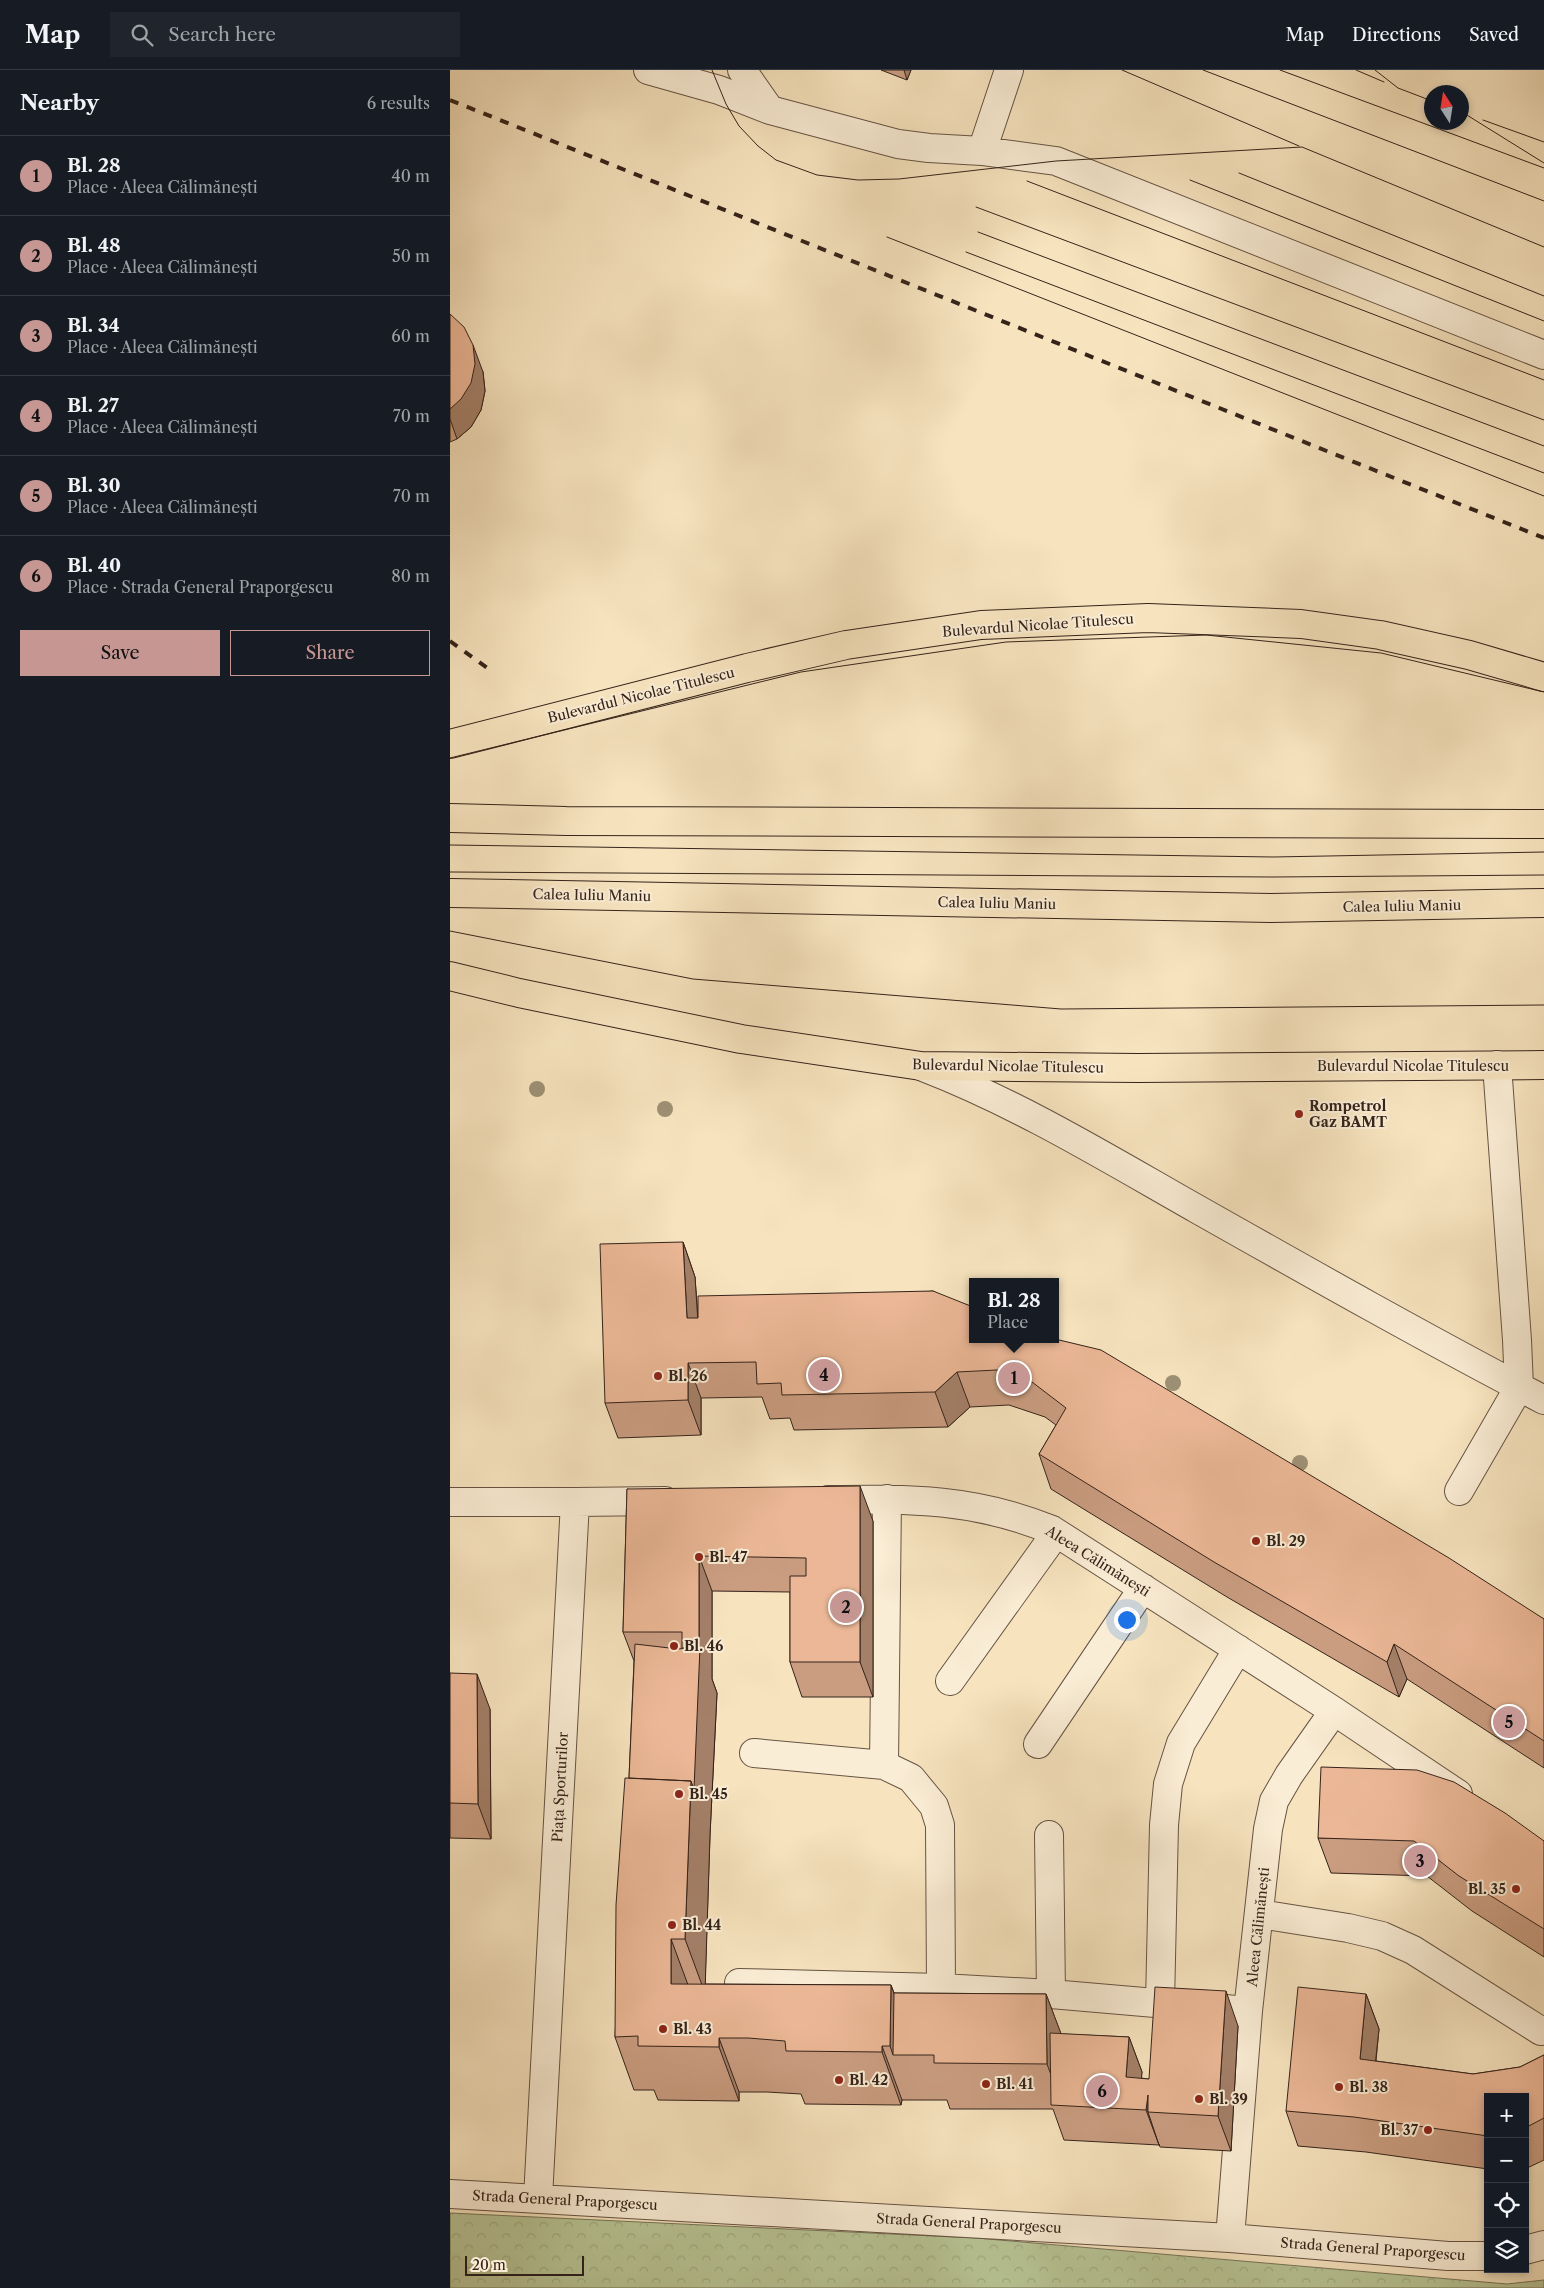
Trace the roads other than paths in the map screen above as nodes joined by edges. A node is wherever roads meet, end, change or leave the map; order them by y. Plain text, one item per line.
1 (648, 70) edge
2 (742, 70) edge
3 (1009, 70) edge
4 (770, 110) junction
5 (982, 151) junction
6 (1544, 355) edge
7 (1544, 677) edge
8 (450, 744) edge
9 (450, 818) edge
10 (1544, 824) edge
11 (450, 893) edge
12 (1544, 903) edge
13 (450, 976) edge
14 (1497, 1065) junction
15 (1544, 1065) edge
16 (921, 1066) junction
17 (1519, 1386) junction
18 (1544, 1400) edge
19 (1459, 1491) dead end
20 (887, 1499) junction
21 (799, 1500) edge
22 (692, 1501) edge
23 (450, 1502) edge
24 (575, 1502) junction
25 (1056, 1533) junction
26 (1143, 1588) junction
27 (1238, 1649) junction
28 (950, 1682) dead end
29 (1334, 1711) junction
30 (1038, 1744) dead end
31 (754, 1753) dead end
32 (884, 1765) junction
33 (1480, 1808) edge
34 (1049, 1834) dead end
35 (1260, 1914) junction
36 (739, 1983) edge
37 (941, 1988) junction
38 (1051, 1994) junction
39 (1160, 2003) junction
40 (1248, 2011) junction
41 (1541, 2031) dead end
42 (450, 2194) edge
43 (538, 2198) junction
44 (1230, 2238) junction
45 (1544, 2245) edge
46 (1529, 2249) edge
47 (1484, 2256) edge

1 - 4 street
2 - 4 street
3 - 5 street
4 - 5 street
5 - 6 street
7 - 8 main road, Bulevardul Nicolae Titulescu
9 - 10 main road
11 - 12 main road, Calea Iuliu Maniu
13 - 16 main road, Bulevardul Nicolae Titulescu
14 - 15 main road, Bulevardul Nicolae Titulescu
14 - 16 main road, Bulevardul Nicolae Titulescu
14 - 17 street
16 - 17 street
17 - 18 street
17 - 19 street
20 - 21 street, Aleea Călimănești
20 - 25 street, Aleea Călimănești
20 - 32 street
22 - 24 street
23 - 24 street
24 - 43 street, Piața Sporturilor
25 - 26 street, Aleea Călimănești
25 - 28 street
26 - 27 street, Aleea Călimănești
26 - 30 street
27 - 29 street, Aleea Călimănești
27 - 39 street
29 - 33 street, Aleea Călimănești
29 - 35 street, Aleea Călimănești
31 - 32 street
32 - 37 street
34 - 38 street
35 - 40 street, Aleea Călimănești
35 - 41 street
36 - 37 street
37 - 38 street
38 - 39 street
39 - 40 street
40 - 44 street, Aleea Călimănești
42 - 43 street, Strada General Praporgescu
43 - 44 street, Strada General Praporgescu
44 - 47 street, Strada General Praporgescu
45 - 46 street

